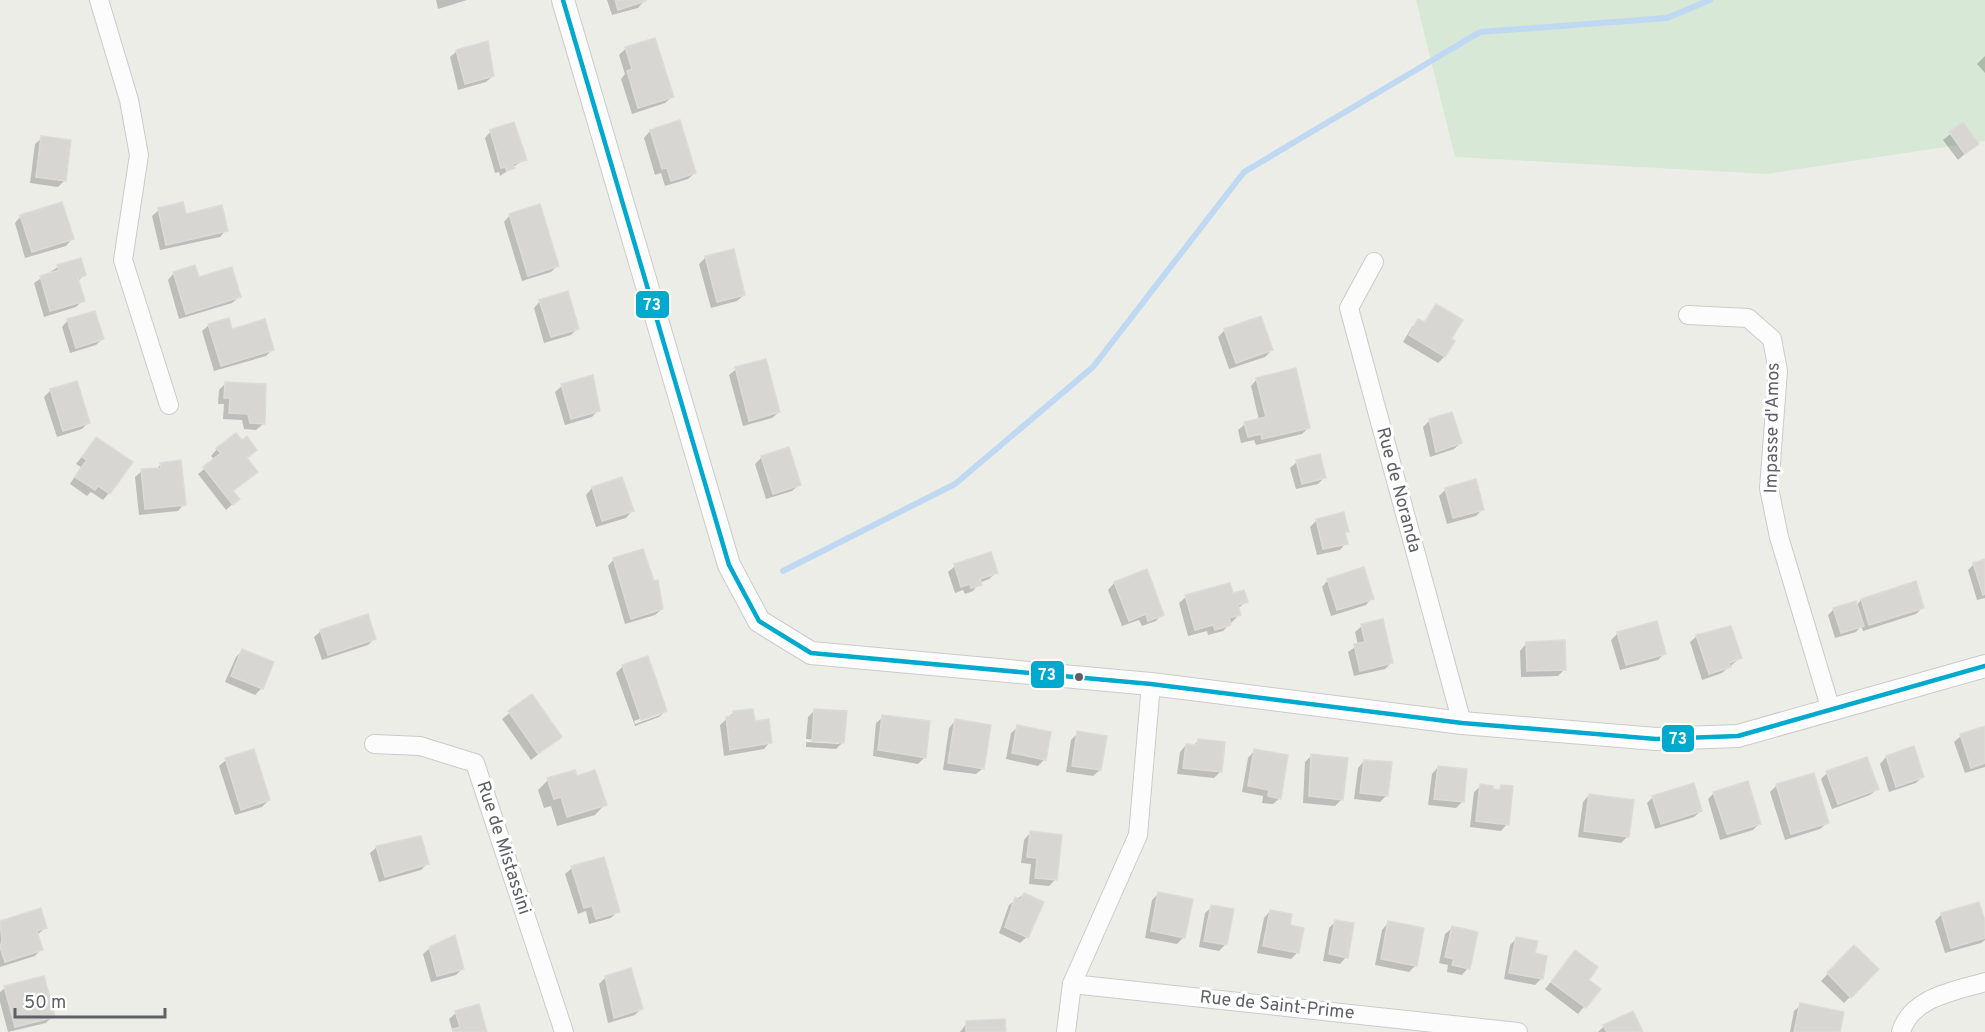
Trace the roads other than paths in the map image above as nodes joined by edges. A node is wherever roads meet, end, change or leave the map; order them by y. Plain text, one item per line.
1 (99, 0) edge
2 (563, 0) edge
3 (1374, 262) dead end
4 (1688, 315) dead end
5 (169, 405) dead end
6 (1985, 666) edge
7 (1151, 684) junction
8 (1831, 710) junction
9 (1461, 723) junction
10 (374, 744) dead end
11 (1985, 982) edge
12 (1072, 984) junction
13 (564, 1032) edge
14 (1066, 1032) edge
15 (1518, 1032) edge
16 (1902, 1032) edge

1 - 5 street
2 - 7 street
3 - 9 street, Rue de Noranda
4 - 8 street, Impasse d'Amos
6 - 8 street
7 - 9 street
7 - 12 street
8 - 9 street
10 - 13 street, Rue de Mistassini
11 - 16 street
12 - 14 street
12 - 15 street, Rue de Saint-Prime

